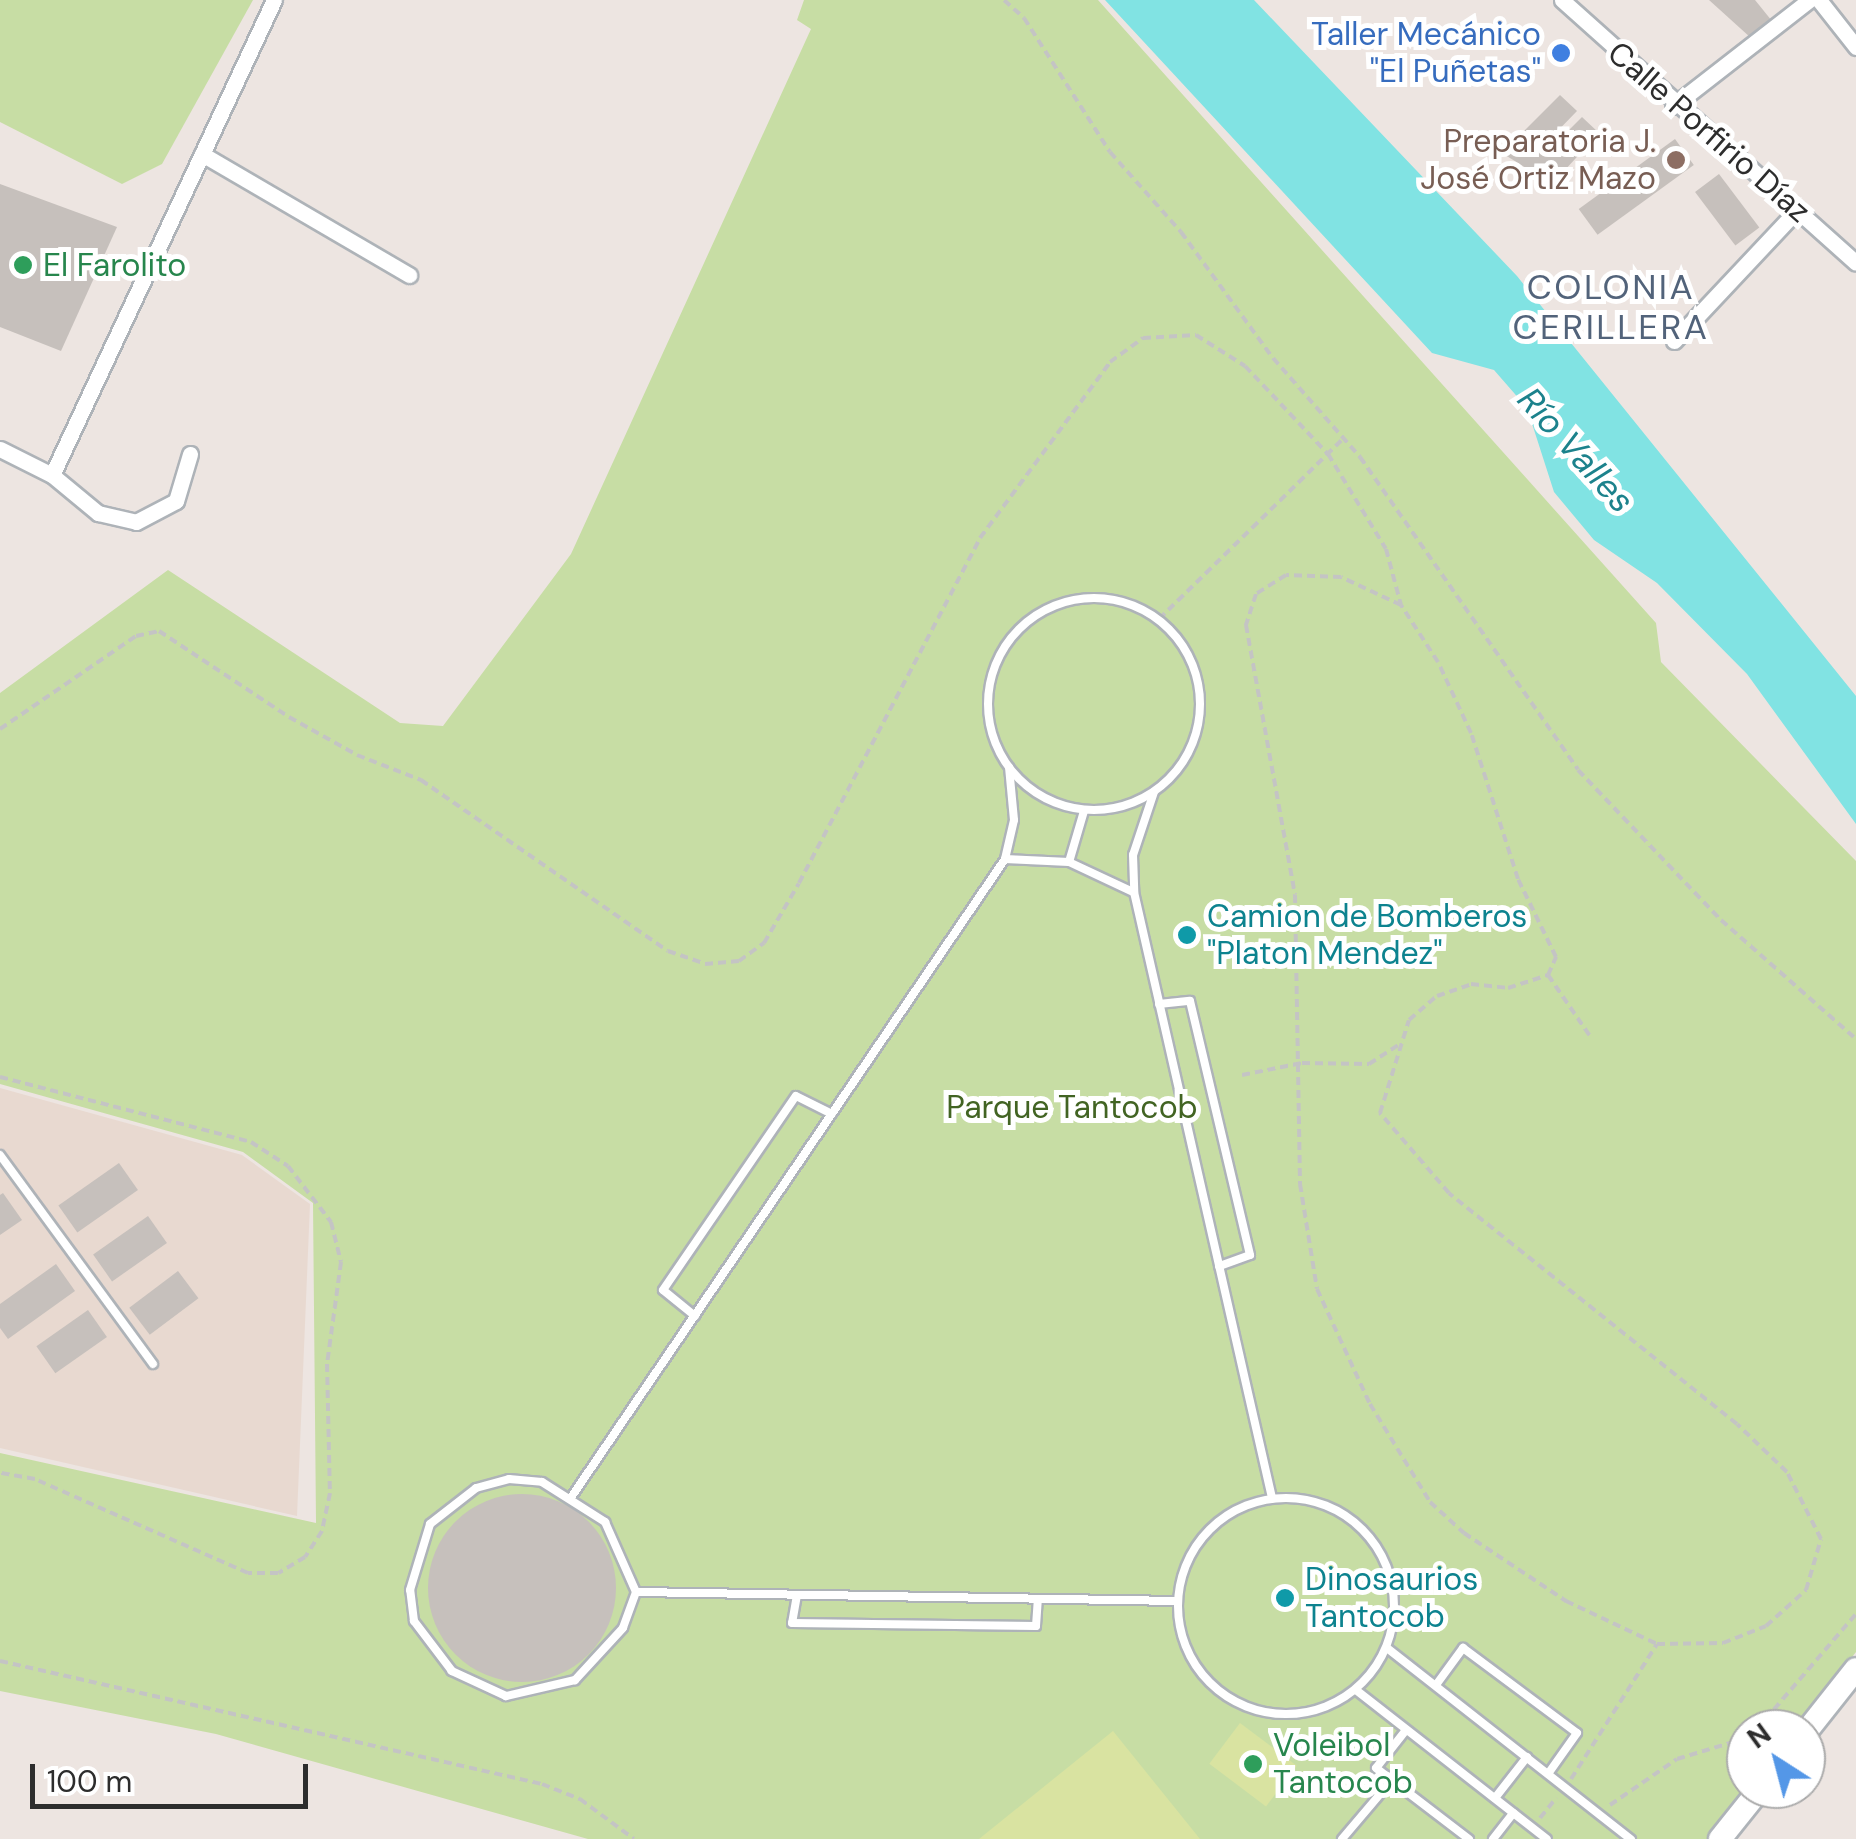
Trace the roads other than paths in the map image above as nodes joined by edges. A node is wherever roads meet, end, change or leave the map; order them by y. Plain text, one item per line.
1 (274, 0) edge
2 (1562, 0) edge
3 (1809, 0) edge
4 (1818, 0) edge
5 (1856, 47) edge
6 (1674, 106) junction
7 (202, 154) junction
8 (1798, 209) junction
9 (1856, 263) edge
10 (410, 275) dead end
11 (1674, 341) dead end
12 (0, 449) edge
13 (190, 454) dead end
14 (52, 475) junction
15 (1009, 767) junction
16 (1154, 792) junction
17 (1084, 811) junction
18 (1005, 859) junction
19 (1069, 862) junction
20 (1134, 892) junction
21 (1159, 1004) junction
22 (832, 1114) junction
23 (0, 1155) edge
24 (1220, 1266) junction
25 (695, 1316) junction
26 (153, 1364) dead end
27 (572, 1496) junction
28 (1272, 1498) junction
29 (636, 1592) junction
30 (796, 1595) junction
31 (1038, 1599) junction
32 (1177, 1600) junction
33 (1387, 1648) junction
34 (1856, 1669) edge
35 (1436, 1685) junction
36 (1356, 1690) junction
37 (1824, 1709) edge
38 (1406, 1730) junction
39 (1527, 1757) junction
40 (1548, 1774) junction
41 (1392, 1780) junction
42 (1494, 1798) junction
43 (1744, 1809) edge
44 (1513, 1813) junction
45 (1342, 1839) edge
46 (1469, 1839) edge
47 (1493, 1839) edge
48 (1546, 1839) edge
49 (1631, 1839) edge
50 (1720, 1839) edge

1 - 7 street
2 - 6 street, Calle Porfirio Díaz
3 - 6 street
4 - 5 street
6 - 8 street, Calle Porfirio Díaz
7 - 10 street
7 - 14 street
8 - 9 street, Calle Porfirio Díaz
8 - 11 street
12 - 14 street
13 - 14 street
15 - 16 lane
15 - 17 lane
15 - 18 lane
16 - 17 lane
16 - 20 lane
17 - 19 lane
18 - 19 lane
18 - 22 lane
19 - 20 lane
20 - 21 lane
21 - 24 lane
21 - 24 lane
22 - 25 lane
22 - 25 lane
23 - 26 lane
24 - 28 lane
25 - 27 lane
27 - 29 lane
27 - 29 lane
28 - 32 lane
28 - 33 lane
29 - 30 lane
30 - 31 lane
30 - 31 lane
31 - 32 lane
32 - 36 lane
33 - 35 lane
33 - 36 lane
34 - 37 street
35 - 39 lane
35 - 40 lane
36 - 38 lane
38 - 41 lane
38 - 42 lane
39 - 40 lane
39 - 42 lane
40 - 49 lane
41 - 45 lane
41 - 46 lane
42 - 44 lane
43 - 50 street
44 - 47 lane
44 - 48 lane

